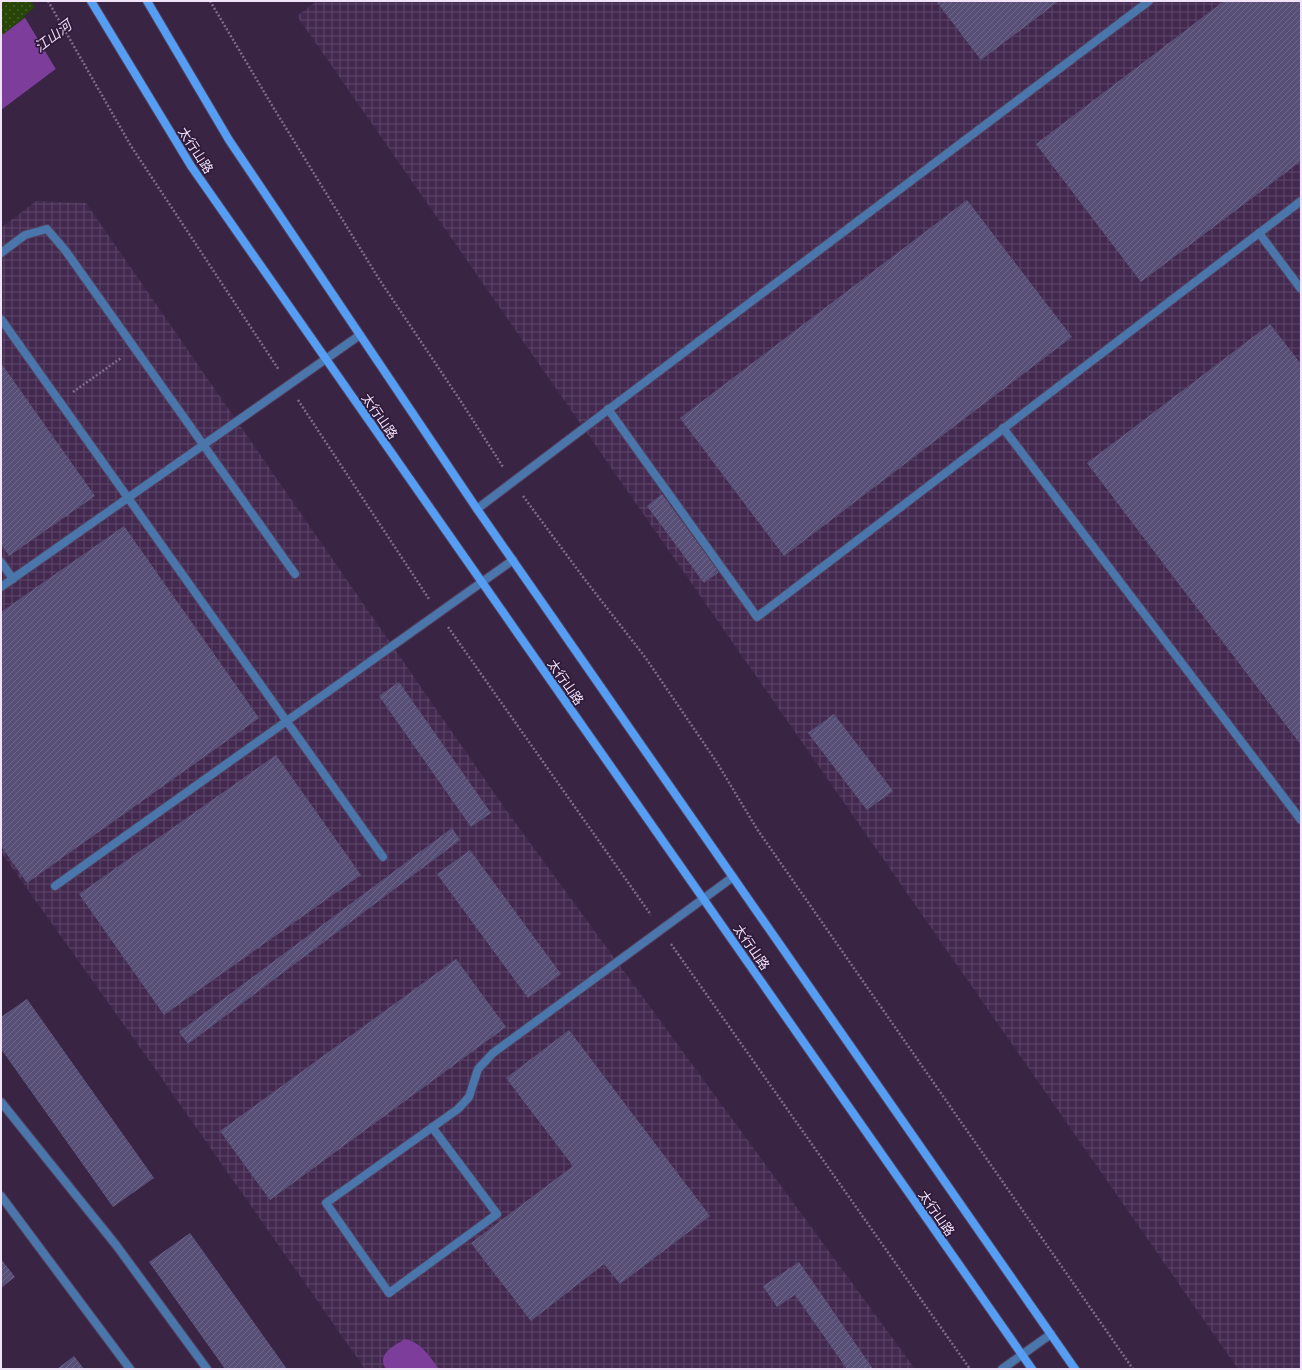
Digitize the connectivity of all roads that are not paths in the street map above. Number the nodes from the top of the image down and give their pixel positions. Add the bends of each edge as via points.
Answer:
1 (91, 1) edge
2 (147, 1) edge
3 (1149, 1) edge
4 (1301, 202) edge
5 (1259, 233) junction
6 (1, 253) edge
7 (1301, 289) edge
8 (1, 320) edge
9 (360, 335) junction
10 (325, 359) junction
11 (608, 409) junction
12 (1003, 428) junction
13 (203, 444) junction
14 (127, 498) junction
15 (477, 509) junction
16 (513, 560) junction
17 (1, 562) edge
18 (295, 574) dead end
19 (13, 578) junction
20 (482, 582) junction
21 (1, 587) edge
22 (286, 722) junction
23 (1301, 820) edge
24 (383, 857) dead end
25 (733, 877) junction
26 (55, 886) dead end
27 (703, 899) junction
28 (1, 1102) edge
29 (432, 1128) junction
30 (1, 1196) edge
31 (1051, 1334) junction
32 (1022, 1355) junction
33 (130, 1369) edge
34 (207, 1369) edge
35 (1002, 1369) edge
36 (1032, 1369) edge
37 (1075, 1369) edge

1 - 10 street, 太行山路 via 191,166
2 - 9 street, 太行山路 via 229,140
3 - 11 lane
4 - 5 lane
5 - 7 lane
5 - 12 lane
6 - 13 lane via 25,235 47,229 65,250
8 - 14 lane
9 - 10 lane
9 - 15 street, 太行山路
10 - 13 lane
10 - 20 street, 太行山路
11 - 12 lane via 757,617
11 - 15 lane
12 - 23 lane
13 - 14 lane
13 - 18 lane
14 - 19 lane
14 - 22 lane
15 - 16 street, 太行山路
16 - 20 lane
16 - 25 street, 太行山路
17 - 19 lane
19 - 21 lane
20 - 22 lane
20 - 27 street, 太行山路
22 - 24 lane
22 - 26 lane
25 - 27 lane
25 - 31 street, 太行山路
27 - 29 lane via 493,1053 478,1069 469,1097 458,1109
27 - 32 street, 太行山路
28 - 34 lane via 116,1245
29 - 29 lane via 497,1214 389,1293 326,1203
30 - 33 lane
31 - 32 lane
31 - 37 street, 太行山路
32 - 35 lane
32 - 36 street, 太行山路

